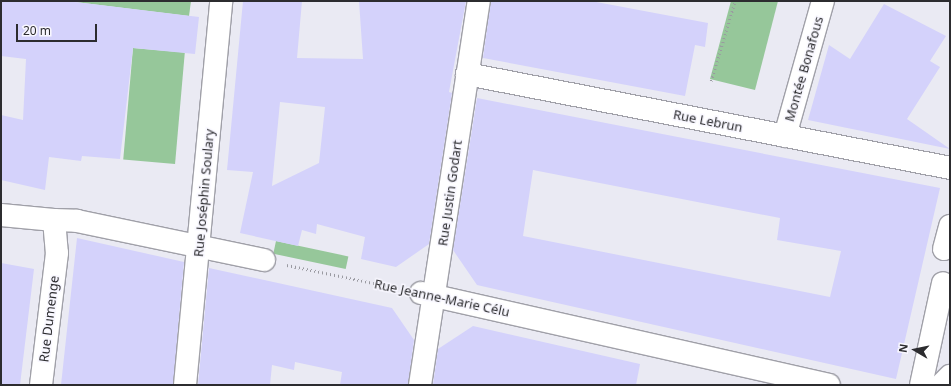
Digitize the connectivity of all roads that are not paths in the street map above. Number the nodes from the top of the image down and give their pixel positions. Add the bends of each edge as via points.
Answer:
1 (221, 1) edge
2 (479, 1) edge
3 (822, 1) edge
4 (467, 74) junction
5 (785, 136) junction
6 (950, 168) edge
7 (1, 214) edge
8 (54, 220) junction
9 (950, 226) edge
10 (199, 246) junction
11 (944, 249) dead end
12 (264, 260) road end
13 (943, 283) dead end
14 (428, 294) junction
15 (950, 376) edge
16 (41, 385) edge
17 (185, 385) edge
18 (420, 385) edge
19 (829, 385) edge
20 (921, 385) edge
21 (941, 385) edge

1 - 10 street, Rue Joséphin Soulary
2 - 4 street, Rue Justin Godart
3 - 5 street, Montée Bonafous
4 - 5 street, Rue Lebrun
4 - 14 street, Rue Justin Godart
5 - 6 street, Rue Lebrun
7 - 8 street
8 - 10 street via 76,221
8 - 16 street, Rue Dumenge via 57,253
9 - 11 street
10 - 12 street
10 - 17 street, Rue Joséphin Soulary
13 - 20 street
14 - 18 street, Rue Justin Godart
14 - 19 street, Rue Jeanne-Marie Célu
15 - 21 street

